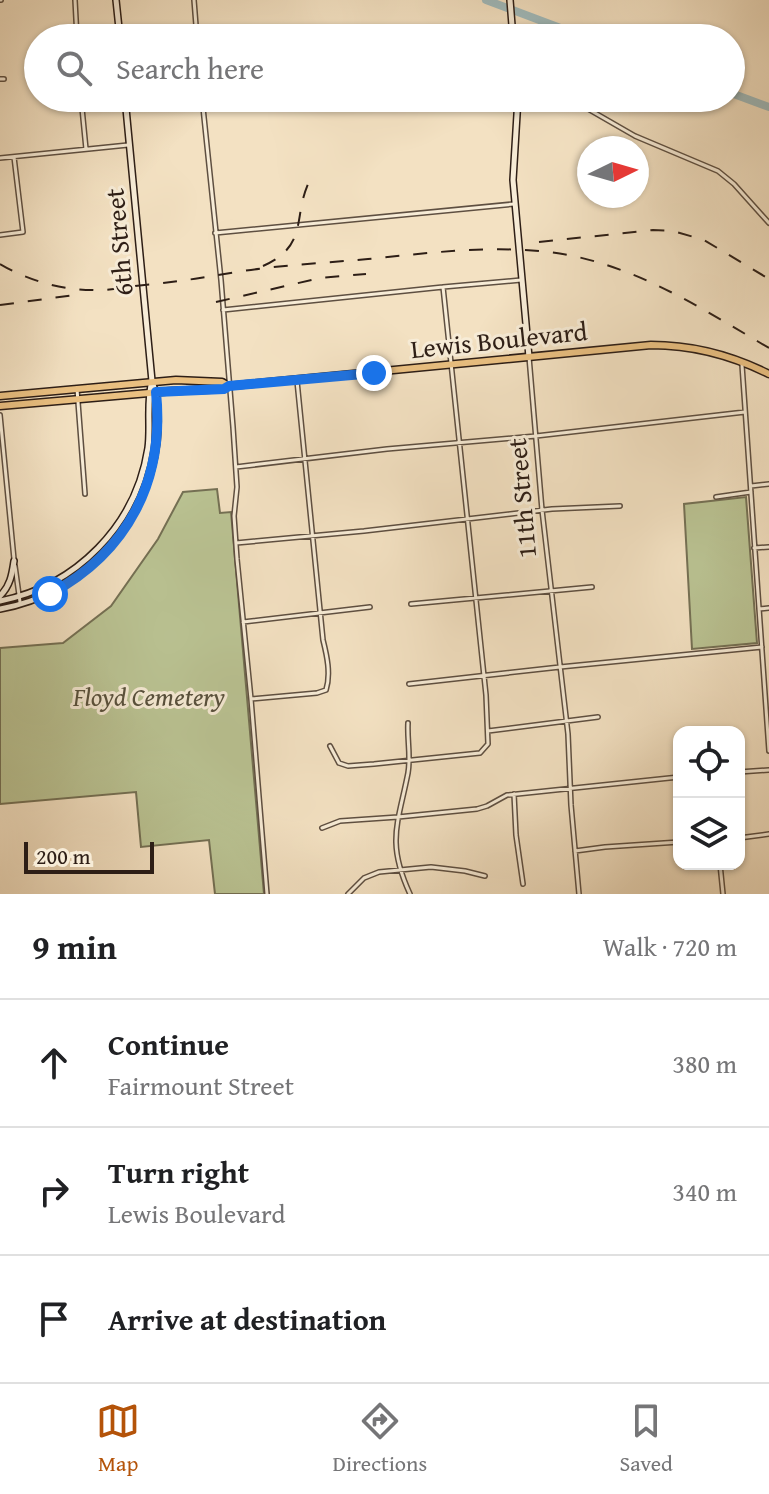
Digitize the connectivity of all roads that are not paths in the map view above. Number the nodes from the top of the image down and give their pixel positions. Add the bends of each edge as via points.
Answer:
1 (75, 0) edge
2 (116, 0) edge
3 (194, 0) edge
4 (510, 0) edge
5 (76, 24) edge
6 (119, 24) edge
7 (196, 24) edge
8 (512, 24) edge
9 (82, 112) edge
10 (126, 112) edge
11 (203, 112) edge
12 (517, 112) edge
13 (593, 112) edge
14 (130, 145) junction
15 (86, 149) junction
16 (14, 157) junction
17 (0, 158) edge
18 (514, 203) junction
19 (769, 223) edge
20 (215, 233) junction
21 (0, 235) edge
22 (522, 280) junction
23 (443, 287) junction
24 (223, 310) junction
25 (529, 357) junction
26 (742, 361) junction
27 (451, 364) junction
28 (769, 374) edge
29 (152, 381) junction
30 (297, 381) junction
31 (229, 386) junction
32 (77, 389) junction
33 (153, 392) junction
34 (0, 396) edge
35 (78, 399) junction
36 (0, 406) edge
37 (745, 412) junction
38 (0, 415) edge
39 (536, 436) junction
40 (459, 444) junction
41 (303, 459) junction
42 (236, 467) junction
43 (769, 484) edge
44 (751, 486) junction
45 (751, 492) junction
46 (85, 494) dead end
47 (716, 497) dead end
48 (620, 506) dead end
49 (542, 510) junction
50 (467, 518) junction
51 (312, 536) junction
52 (236, 543) junction
53 (769, 547) edge
54 (754, 548) junction
55 (14, 561) junction
56 (592, 587) dead end
57 (551, 591) junction
58 (19, 597) junction
59 (476, 598) junction
60 (0, 599) edge
61 (411, 604) dead end
62 (21, 605) junction
63 (370, 607) dead end
64 (769, 608) edge
65 (0, 609) edge
66 (759, 609) junction
67 (320, 614) junction
68 (243, 622) junction
69 (762, 647) junction
70 (560, 667) junction
71 (766, 669) edge
72 (484, 676) junction
73 (409, 684) dead end
74 (251, 699) junction
75 (598, 717) dead end
76 (566, 722) junction
77 (408, 723) dead end
78 (488, 731) junction
79 (330, 746) dead end
80 (769, 751) edge
81 (409, 761) junction
82 (769, 770) edge
83 (745, 772) edge
84 (673, 778) edge
85 (571, 787) junction
86 (514, 794) junction
87 (398, 817) junction
88 (322, 828) dead end
89 (769, 834) edge
90 (745, 837) edge
91 (673, 842) edge
92 (575, 851) junction
93 (399, 870) junction
94 (721, 870) edge
95 (485, 876) dead end
96 (523, 884) dead end
97 (267, 894) edge
98 (348, 894) edge
99 (410, 894) edge
100 (579, 894) edge
101 (723, 894) edge

1 - 5 street
2 - 6 main road
3 - 7 street
4 - 8 main road
9 - 15 street
10 - 14 main road, 6th Street
11 - 20 street
12 - 18 main road, 11th Street
13 - 19 street via 720,173
14 - 15 street
14 - 29 main road, 6th Street
15 - 16 street
16 - 17 street
16 - 21 street via 23,232
18 - 20 street
18 - 22 main road, 11th Street
20 - 24 street
22 - 23 street
22 - 25 main road, 11th Street
23 - 24 street
23 - 27 street
24 - 31 street
25 - 26 main road, Lewis Boulevard via 669,345
25 - 27 main road, Lewis Boulevard
25 - 39 street, 11th Street
26 - 28 main road, Lewis Boulevard
26 - 37 street
27 - 30 main road, Lewis Boulevard
27 - 40 street
29 - 31 main road, Lewis Boulevard
29 - 32 main road, Lewis Boulevard
29 - 33 main road, 6th Street
30 - 31 main road, Lewis Boulevard
30 - 41 street
31 - 33 main road, Lewis Boulevard
31 - 42 street
32 - 34 main road, Lewis Boulevard
32 - 35 street
33 - 35 main road, Lewis Boulevard
33 - 58 main road via 148,452 123,517 82,564
33 - 62 main road via 156,451 128,525 78,577
35 - 36 main road, Lewis Boulevard
35 - 46 street
37 - 39 street
37 - 44 street
38 - 55 street
39 - 40 street
39 - 49 street, 11th Street
40 - 41 street
40 - 50 street
41 - 42 street
41 - 51 street
42 - 52 street
43 - 44 street
44 - 45 street
45 - 47 street
45 - 54 street
48 - 49 street
49 - 50 street
49 - 57 street, 11th Street
50 - 51 street
50 - 59 street
51 - 52 street
51 - 67 street
52 - 68 street
53 - 54 street
54 - 66 street
55 - 58 street
55 - 60 main road
56 - 57 street
57 - 59 street
57 - 70 street, 11th Street
58 - 60 main road
58 - 62 street
59 - 61 street
59 - 72 street
62 - 65 main road
63 - 67 street
64 - 66 street
66 - 69 street
67 - 68 street
67 - 74 street via 326,690
68 - 74 street
69 - 70 street
69 - 71 street
70 - 72 street
70 - 76 street, 11th Street
71 - 80 street
72 - 73 street
72 - 78 street
74 - 97 street
75 - 76 street
76 - 78 street
76 - 85 street, 11th Street
77 - 81 street
78 - 81 street via 488,744 478,753
79 - 81 street via 344,765
81 - 87 street
82 - 83 street
84 - 85 street
85 - 86 street
85 - 92 street, 11th Street
86 - 87 street via 477,809
86 - 96 street
87 - 88 street via 340,821
87 - 93 street
89 - 90 street
91 - 92 street
92 - 100 street, 11th Street
93 - 95 street via 439,867
93 - 98 street via 370,874
93 - 99 street
94 - 101 street

